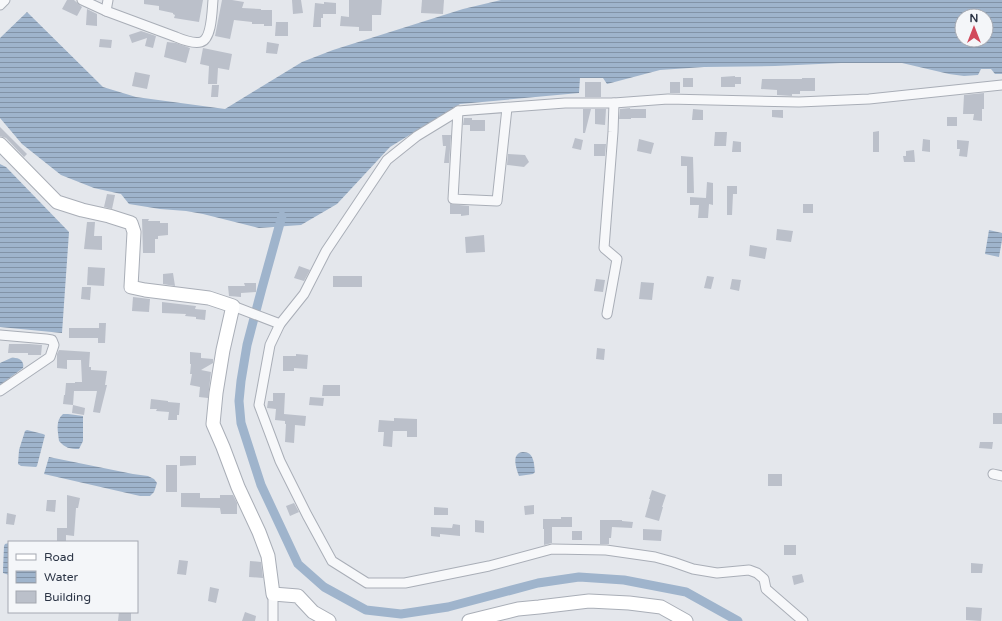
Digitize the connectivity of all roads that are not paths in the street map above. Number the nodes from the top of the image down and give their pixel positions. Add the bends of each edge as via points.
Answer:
1 (4, 0) edge
2 (82, 0) edge
3 (108, 0) edge
4 (213, 0) edge
5 (0, 5) edge
6 (106, 11) junction
7 (1002, 85) edge
8 (614, 102) junction
9 (507, 108) junction
10 (458, 111) junction
11 (0, 144) edge
12 (233, 306) junction
13 (607, 314) dead end
14 (280, 324) junction
15 (0, 335) edge
16 (0, 391) edge
17 (992, 474) dead end
18 (1002, 476) edge
19 (273, 594) junction
20 (273, 621) edge
21 (329, 621) edge
22 (470, 621) edge
23 (686, 621) edge
24 (803, 621) edge

1 - 5 street
2 - 6 street
3 - 6 street
4 - 6 street via 209,30 204,41 199,43 187,41
7 - 8 street via 869,99 799,102 668,99
8 - 9 street
8 - 13 street via 604,248 617,258
9 - 10 street
9 - 10 street via 497,201 453,199
10 - 14 street via 417,136 387,160 326,251 304,294
11 - 12 street via 57,202 131,223 134,232 131,287 209,298
12 - 14 street
12 - 19 street via 223,350 213,424 268,556
14 - 24 street via 270,345 259,405 280,461 332,562 367,583 405,583 489,566 552,549 606,550 655,557 717,574 749,570 764,579 766,589
15 - 16 street via 52,340 54,345 50,357
17 - 18 street
19 - 20 street
19 - 21 street via 298,596 313,612
22 - 23 street via 518,609 589,601 661,607

